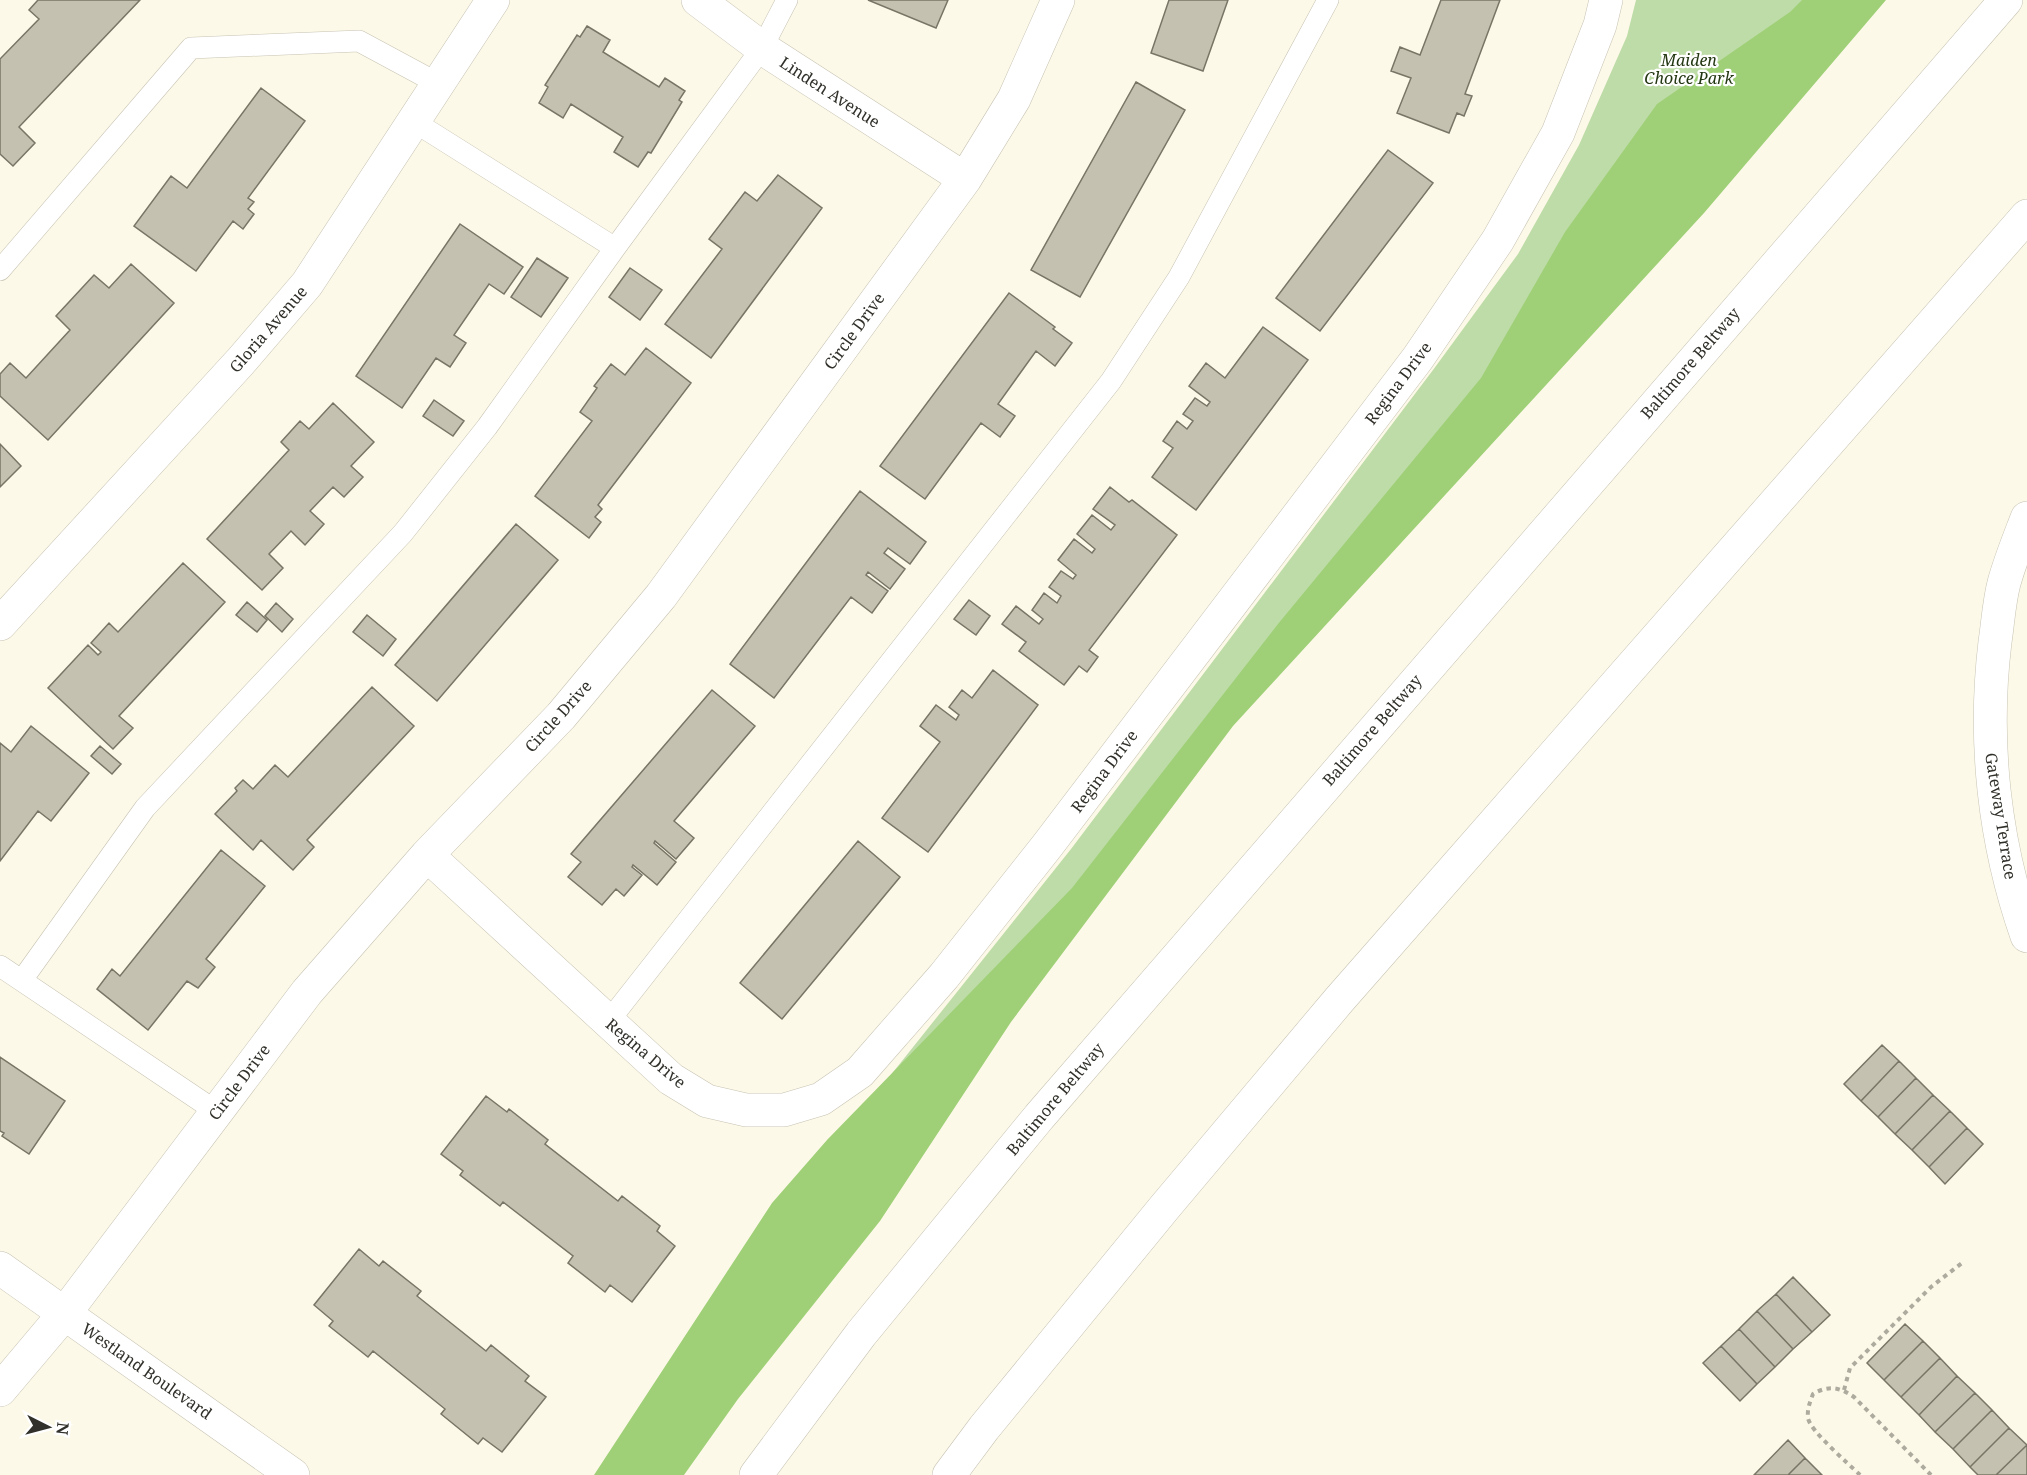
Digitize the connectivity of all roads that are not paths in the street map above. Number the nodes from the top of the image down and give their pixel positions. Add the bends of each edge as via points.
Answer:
1 (494, 0) edge
2 (698, 0) edge
3 (787, 0) edge
4 (1058, 0) edge
5 (1328, 0) edge
6 (1606, 0) edge
7 (1994, 0) edge
8 (2006, 0) edge
9 (762, 48) junction
10 (437, 83) junction
11 (1913, 106) junction
12 (413, 121) junction
13 (965, 179) junction
14 (2027, 216) edge
15 (615, 248) junction
16 (0, 270) edge
17 (2027, 518) edge
18 (0, 624) edge
19 (427, 855) junction
20 (2027, 936) edge
21 (0, 966) edge
22 (22, 981) junction
23 (608, 1022) junction
24 (217, 1112) junction
25 (0, 1268) edge
26 (65, 1313) junction
27 (0, 1390) edge
28 (292, 1475) edge
29 (756, 1475) edge
30 (949, 1475) edge

1 - 10 main road, Gloria Avenue
2 - 9 main road, Linden Avenue
3 - 9 lane
4 - 13 main road, Circle Drive via 1014,99
5 - 23 lane via 1179,277 1111,381
6 - 23 main road, Regina Drive via 1558,133 1498,240 1418,358 1047,846 944,976 860,1072 821,1099 784,1110 746,1110 707,1101 671,1078
7 - 11 main road
8 - 11 main road, Baltimore Beltway
9 - 13 main road, Linden Avenue
9 - 15 lane
10 - 12 main road, Gloria Avenue
10 - 16 lane via 359,41 191,48
11 - 29 main road, Baltimore Beltway via 1039,1117 861,1334
12 - 15 lane
12 - 18 main road, Gloria Avenue via 307,284
13 - 19 main road, Circle Drive via 661,596 561,716
14 - 30 main road via 1339,1000 1164,1208
15 - 22 lane via 487,427 403,533 145,808
17 - 20 main road, Gateway Terrace via 2004,584 1993,663 1990,744 2004,847
19 - 23 main road, Regina Drive
19 - 24 main road, Circle Drive via 307,992
21 - 22 lane
22 - 24 lane
24 - 26 main road, Circle Drive
25 - 26 main road, Westland Boulevard
26 - 27 main road, Circle Drive
26 - 28 main road, Westland Boulevard

